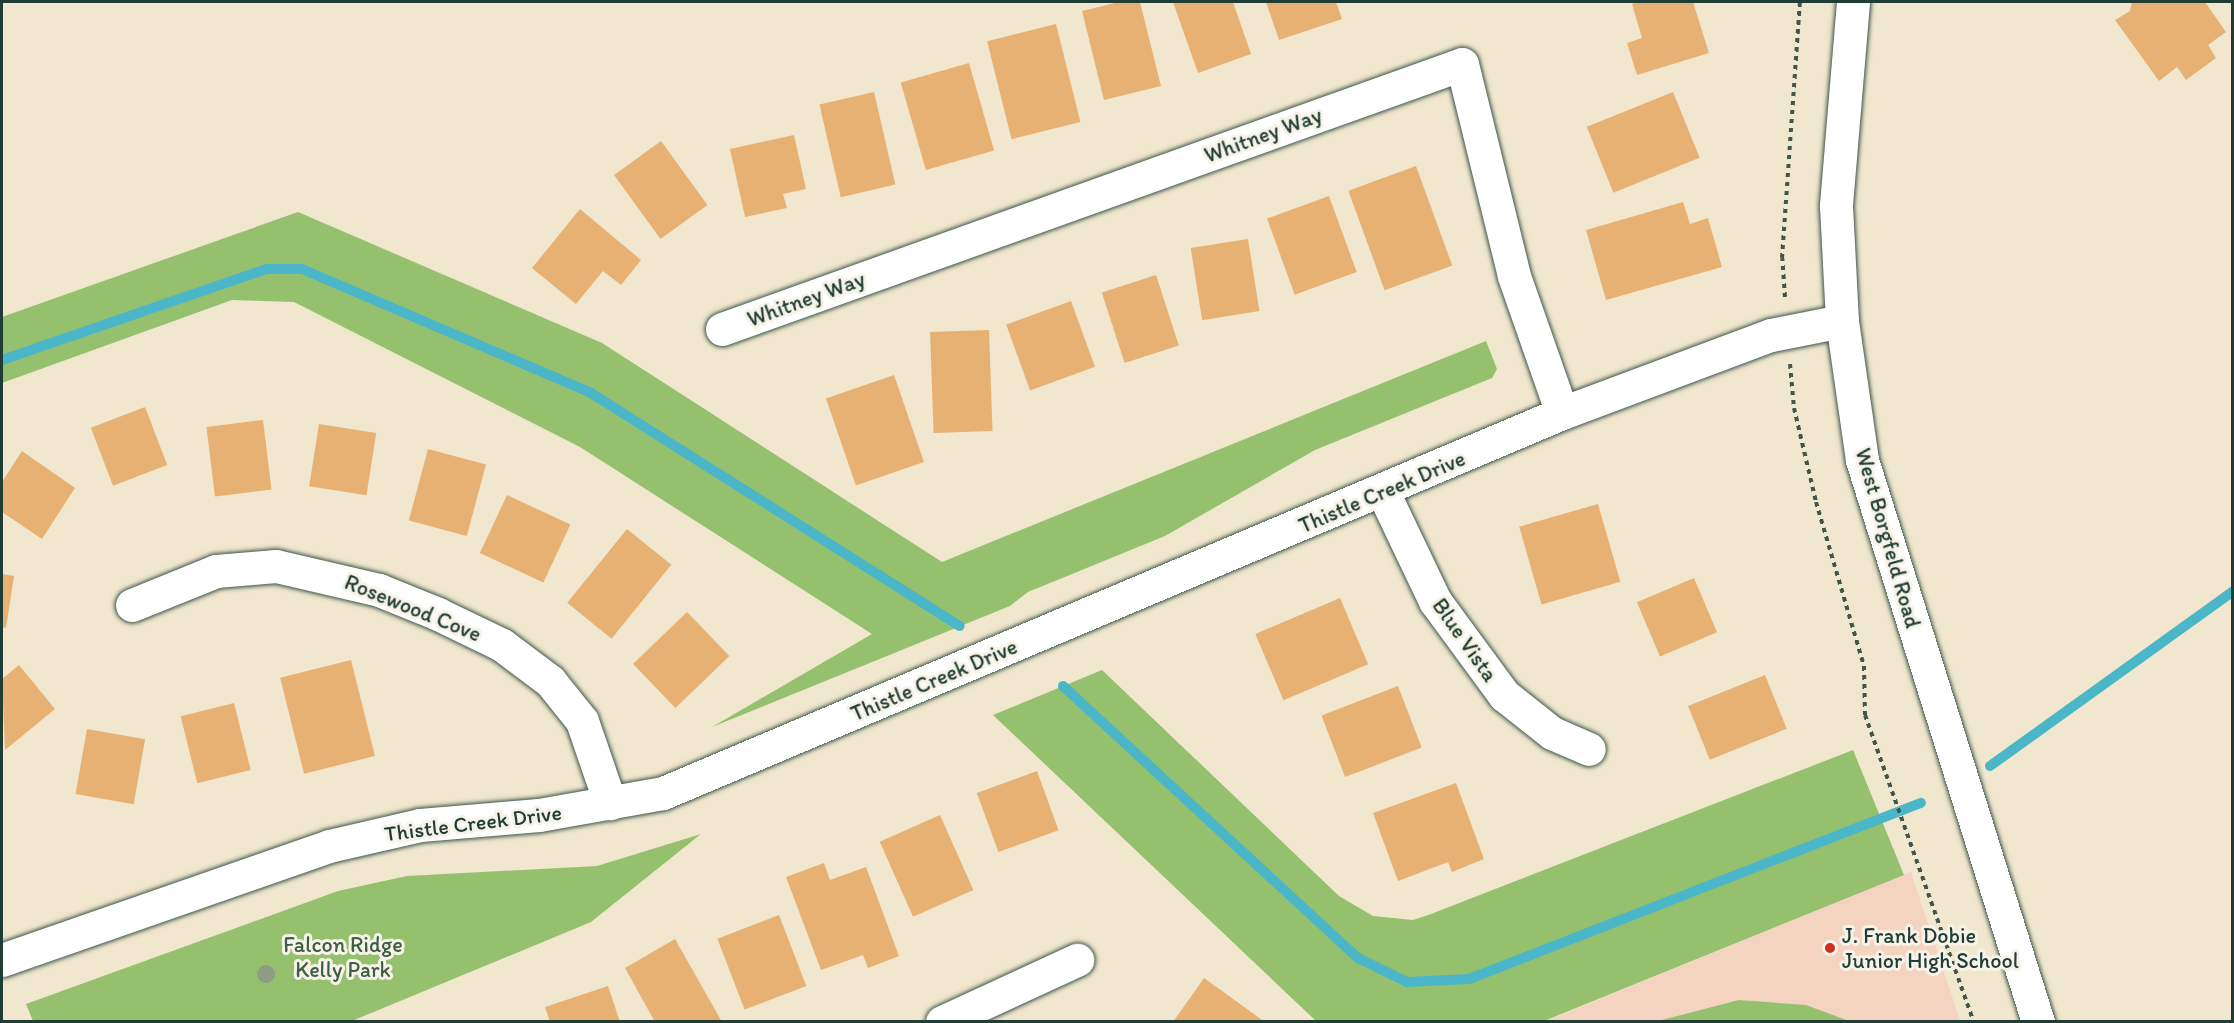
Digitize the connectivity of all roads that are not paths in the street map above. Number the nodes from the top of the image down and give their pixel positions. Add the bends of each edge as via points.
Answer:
1 (1853, 2) edge
2 (1842, 321) junction
3 (722, 329) dead end
4 (1562, 413) junction
5 (1383, 492) junction
6 (132, 605) dead end
7 (1589, 749) dead end
8 (610, 803) junction
9 (2, 960) edge
10 (1077, 960) dead end
11 (942, 1022) edge
12 (2038, 1022) edge

1 - 2 street, West Borgfeld Road via 1836,206
2 - 4 street, Thistle Creek Drive via 1788,329
2 - 12 street, West Borgfeld Road via 1862,460
3 - 4 street, Whitney Way via 1462,64 1514,276
4 - 5 street, Thistle Creek Drive
5 - 7 street, Blue Vista via 1435,601 1504,695 1552,733
5 - 8 street, Thistle Creek Drive via 663,793
6 - 8 street, Rosewood Cove via 216,571 276,566 346,580 428,610 502,645 550,681 582,721
8 - 9 street, Thistle Creek Drive via 420,825 329,846
10 - 11 street

